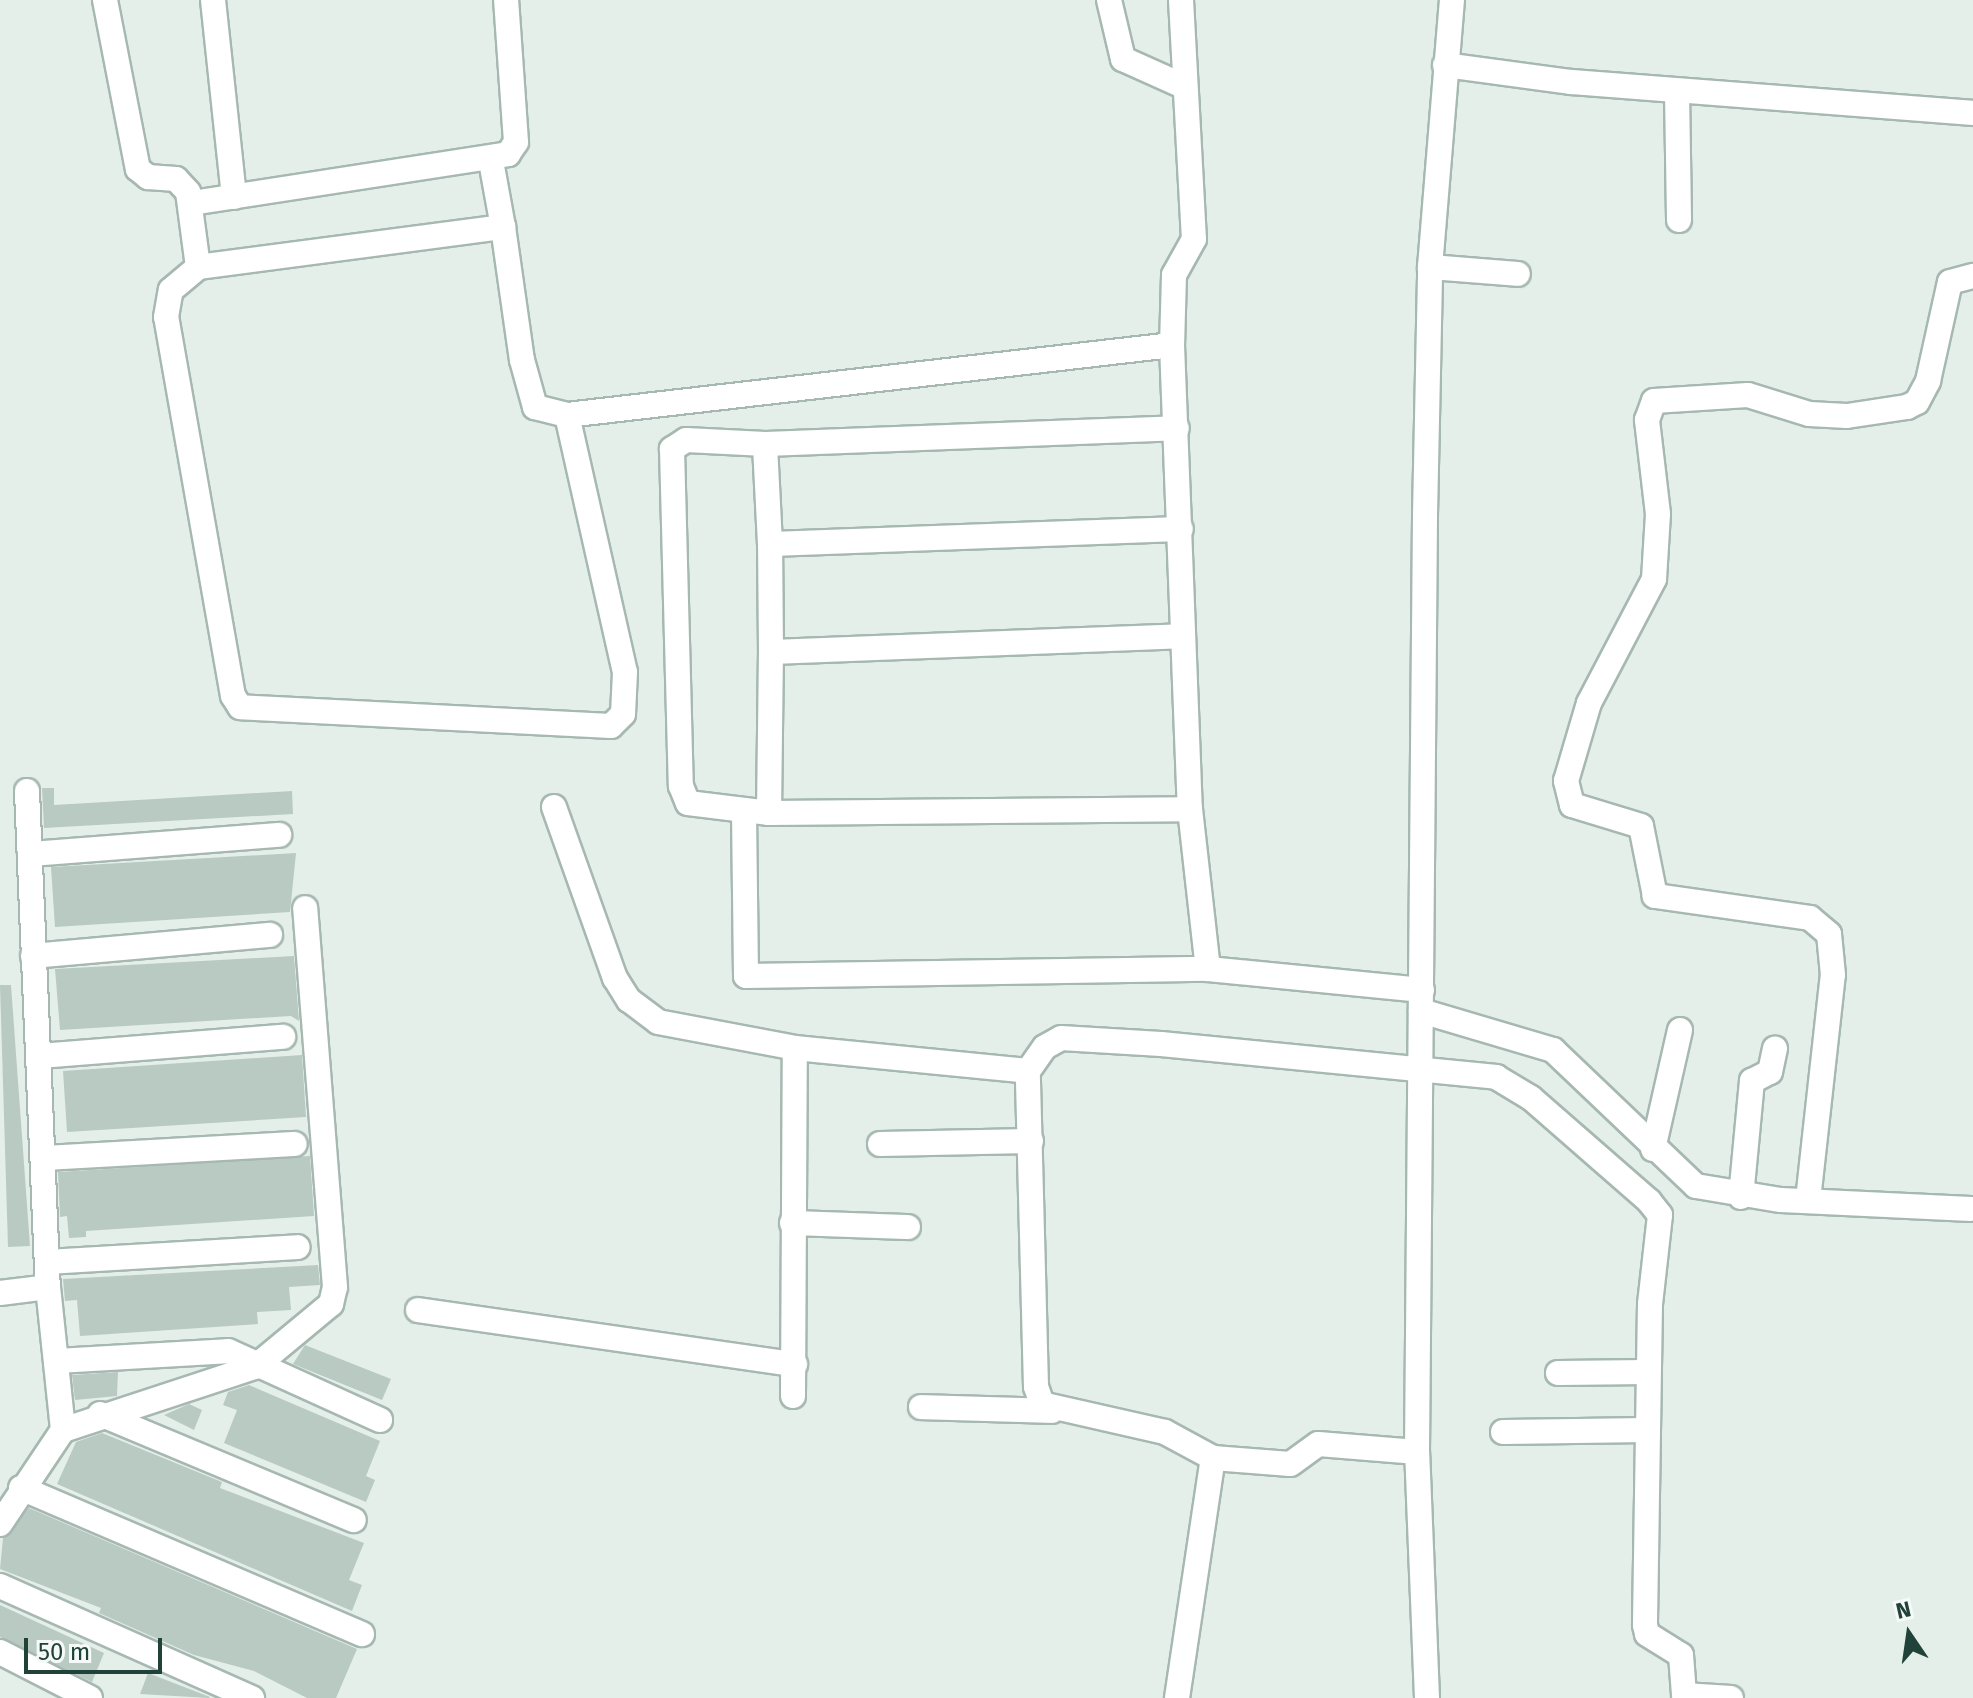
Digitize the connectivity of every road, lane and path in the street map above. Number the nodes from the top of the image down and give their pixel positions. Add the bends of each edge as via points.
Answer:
1 (105, 0) edge
2 (213, 0) edge
3 (506, 0) edge
4 (1109, 0) edge
5 (1181, 0) edge
6 (1452, 0) edge
7 (1445, 65) junction
8 (1183, 86) junction
9 (1677, 91) junction
10 (1973, 113) edge
11 (491, 161) junction
12 (234, 197) junction
13 (192, 203) junction
14 (1679, 220) dead end
15 (503, 227) junction
16 (198, 267) junction
17 (1430, 267) junction
18 (1518, 274) dead end
19 (1973, 276) edge
20 (1172, 345) junction
21 (567, 415) junction
22 (1177, 428) junction
23 (765, 444) junction
24 (1181, 529) junction
25 (770, 544) junction
26 (1182, 636) junction
27 (771, 652) junction
28 (27, 791) dead end
29 (554, 807) dead end
30 (1190, 809) junction
31 (744, 812) junction
32 (769, 813) junction
33 (279, 835) dead end
34 (30, 854) junction
35 (305, 908) dead end
36 (270, 935) dead end
37 (33, 956) junction
38 (1208, 969) junction
39 (1421, 1009) junction
40 (1680, 1030) dead end
41 (283, 1037) dead end
42 (795, 1048) junction
43 (1775, 1049) dead end
44 (39, 1056) junction
45 (1418, 1062) junction
46 (1028, 1071) junction
47 (1031, 1141) junction
48 (295, 1144) dead end
49 (880, 1144) dead end
50 (1653, 1149) junction
51 (44, 1158) junction
52 (1741, 1197) junction
53 (1808, 1200) junction
54 (1971, 1209) edge
55 (792, 1223) junction
56 (908, 1227) dead end
57 (298, 1247) dead end
58 (47, 1262) junction
59 (48, 1287) junction
60 (0, 1293) edge
61 (418, 1310) dead end
62 (56, 1361) junction
63 (795, 1364) junction
64 (255, 1367) junction
65 (1648, 1372) junction
66 (1558, 1373) dead end
67 (793, 1396) dead end
68 (921, 1407) dead end
69 (1052, 1411) junction
70 (100, 1414) junction
71 (380, 1420) dead end
72 (63, 1430) junction
73 (1648, 1430) junction
74 (1503, 1432) dead end
75 (1417, 1452) junction
76 (1213, 1458) junction
77 (21, 1488) junction
78 (354, 1520) dead end
79 (0, 1524) edge
80 (0, 1586) edge
81 (362, 1634) dead end
82 (0, 1652) edge
83 (90, 1698) edge
84 (252, 1698) edge
85 (1177, 1698) edge
86 (1427, 1698) edge
87 (1731, 1698) edge

1 - 13 street via 138,169 148,177 176,179
2 - 12 street
3 - 11 street via 516,142 508,154
4 - 8 street via 1123,59
5 - 8 street
6 - 7 street
7 - 9 street
7 - 17 street
8 - 20 street via 1194,239 1174,275
9 - 10 street
9 - 14 street
11 - 12 street
11 - 15 street
12 - 13 street
13 - 16 street
15 - 16 street
15 - 21 street via 532,401 541,413
16 - 21 street via 171,290 166,317 233,696 245,710 611,726 618,720 626,707 625,672
17 - 18 street
17 - 39 street
19 - 53 street via 1950,282 1928,381 1917,402 1907,407 1847,416 1809,414 1748,395 1654,401 1647,420 1658,514 1650,594 1589,703 1566,781 1572,805 1641,826 1655,896 1810,918 1829,934 1833,975
20 - 21 street
20 - 22 street
22 - 23 street
22 - 24 street
23 - 25 street
23 - 31 street via 686,440 672,449 683,794 698,809
24 - 25 street
24 - 26 street
25 - 27 street
26 - 27 street
26 - 30 street
27 - 32 street
28 - 34 street
29 - 42 street via 629,1000 658,1022
30 - 32 street
30 - 38 street
31 - 32 street
31 - 38 street via 746,976
33 - 34 street
34 - 37 street
35 - 64 street via 334,1295
36 - 37 street
37 - 44 street
38 - 39 street
39 - 45 street
39 - 50 street via 1553,1050
40 - 50 street
41 - 44 street
42 - 46 street
42 - 55 street
43 - 52 street via 1770,1072 1752,1081
44 - 51 street
45 - 46 street via 1276,1057 1061,1038 1045,1047
45 - 65 street via 1510,1083 1656,1208
45 - 75 street
46 - 47 street
47 - 49 street
47 - 69 street via 1036,1387
48 - 51 street
50 - 52 street via 1696,1186
51 - 58 street
52 - 53 street
53 - 54 street
55 - 56 street
55 - 63 street
57 - 58 street
58 - 59 street
59 - 60 street
59 - 62 street
61 - 63 street
62 - 64 street via 212,1349 238,1354
62 - 72 street
63 - 67 street
64 - 70 street
64 - 71 street
65 - 66 street
65 - 73 street
68 - 69 street
69 - 76 street via 1165,1432
70 - 72 street
70 - 78 street
72 - 77 street
73 - 74 street
73 - 87 street via 1647,1634 1681,1655 1687,1697
75 - 76 street via 1318,1444 1293,1464
75 - 86 street
76 - 85 street
77 - 79 street
77 - 81 street
80 - 84 street
82 - 83 street

